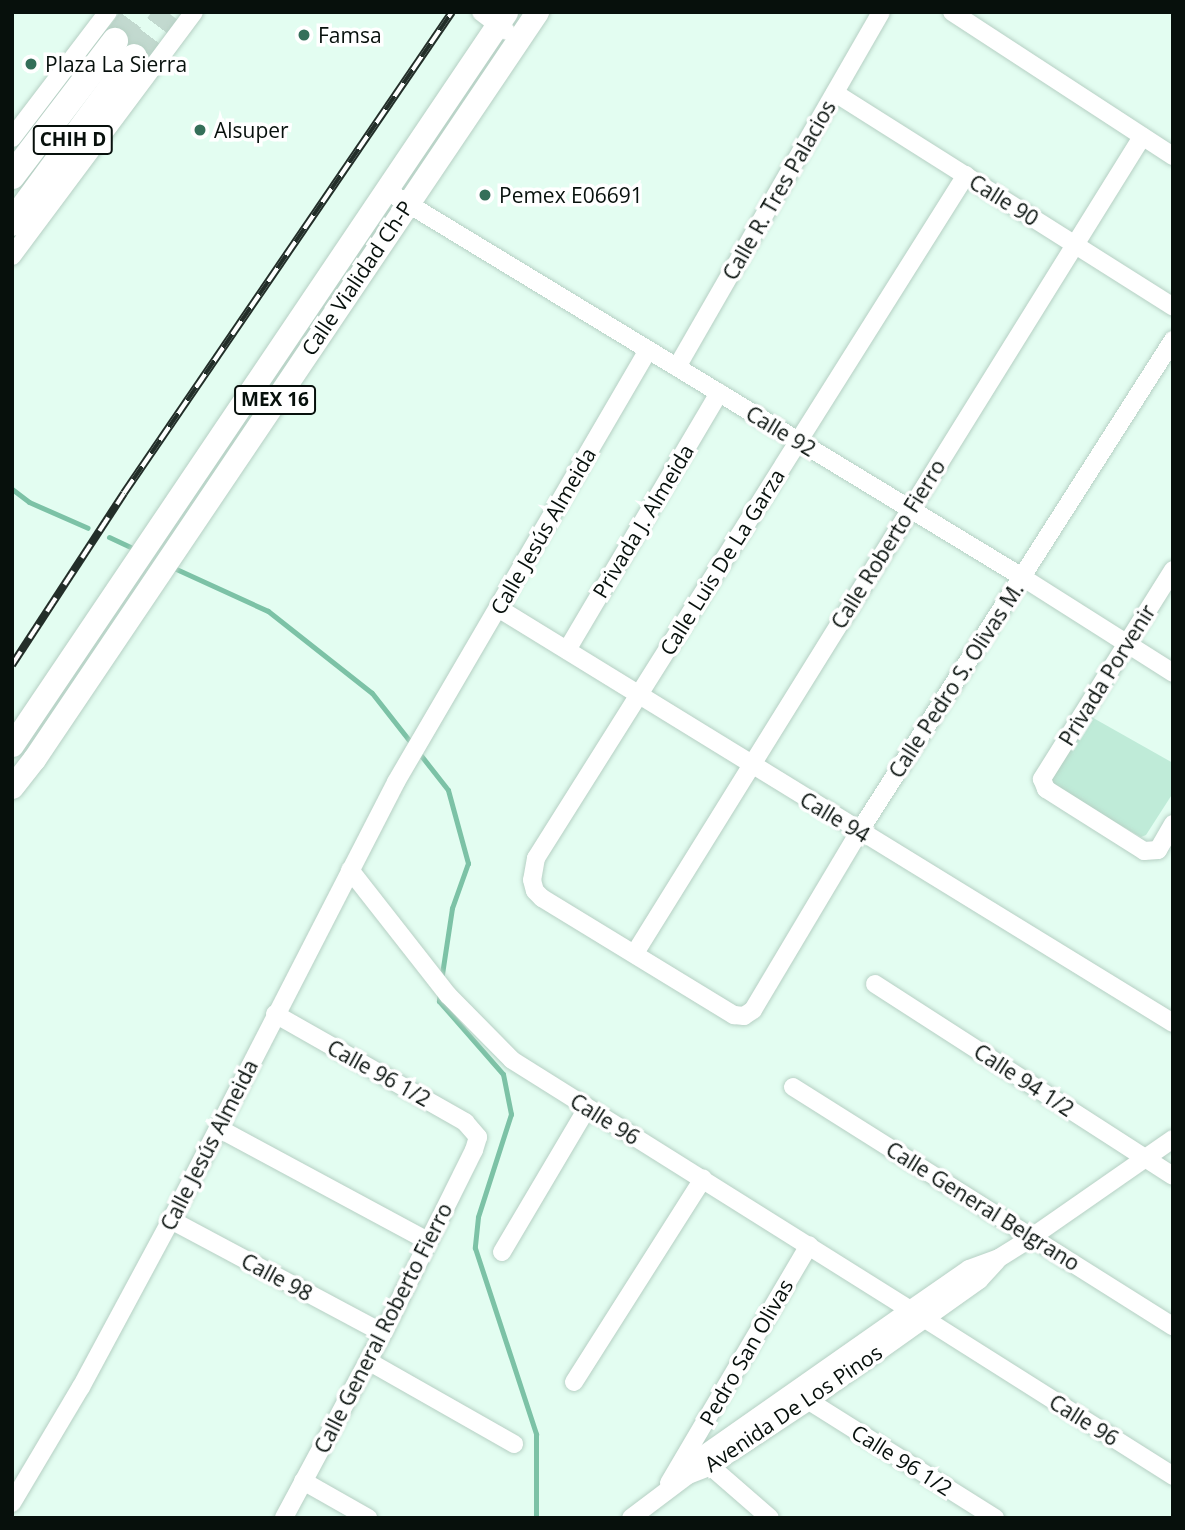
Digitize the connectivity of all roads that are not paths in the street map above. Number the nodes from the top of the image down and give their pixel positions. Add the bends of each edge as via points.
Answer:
1 (108, 12) edge
2 (194, 12) edge
3 (537, 12) edge
4 (881, 12) edge
5 (952, 12) edge
6 (495, 17) edge
7 (518, 39) junction
8 (835, 93) junction
9 (1142, 137) junction
10 (12, 138) edge
11 (1173, 156) edge
12 (965, 175) junction
13 (12, 176) edge
14 (397, 197) junction
15 (12, 223) edge
16 (1075, 244) junction
17 (12, 256) edge
18 (1173, 307) edge
19 (1173, 340) edge
20 (648, 350) junction
21 (677, 367) junction
22 (719, 393) junction
23 (797, 440) junction
24 (910, 509) junction
25 (1173, 570) edge
26 (1022, 577) junction
27 (498, 608) junction
28 (1125, 643) junction
29 (567, 650) junction
30 (1173, 673) edge
31 (639, 697) junction
32 (12, 746) edge
33 (751, 766) junction
34 (12, 787) edge
35 (1173, 824) edge
36 (859, 832) junction
37 (350, 870) junction
38 (635, 953) junction
39 (875, 984) dead end
40 (275, 1014) junction
41 (1173, 1023) edge
42 (793, 1087) dead end
43 (587, 1108) junction
44 (218, 1128) junction
45 (478, 1137) joint
46 (1173, 1139) edge
47 (1144, 1159) junction
48 (1173, 1176) edge
49 (703, 1179) junction
50 (171, 1220) junction
51 (1032, 1237) junction
52 (428, 1241) junction
53 (809, 1245) junction
54 (502, 1252) dead end
55 (917, 1314) junction
56 (1173, 1326) edge
57 (383, 1333) junction
58 (368, 1361) junction
59 (574, 1382) dead end
60 (808, 1401) junction
61 (514, 1444) dead end
62 (700, 1457) junction
63 (1173, 1476) edge
64 (303, 1481) junction
65 (661, 1495) junction
66 (12, 1503) edge
67 (284, 1518) edge
68 (368, 1518) edge
69 (631, 1518) edge
70 (647, 1518) edge
71 (770, 1518) edge
72 (995, 1518) edge

1 - 10 street, CHIH D
2 - 17 street, CHIH D
3 - 7 main road, Calle Vialidad Ch-P / MEX 16
4 - 8 street, Calle R. Tres Palacios
5 - 9 street
6 - 7 street
6 - 14 main road, Calle Vialidad Ch-P / MEX 16
7 - 14 main road, Calle Vialidad Ch-P / MEX 16
8 - 12 street, Calle 90
8 - 21 street, Calle R. Tres Palacios
9 - 11 street
9 - 16 street, Calle Roberto Fierro
12 - 16 street, Calle 90
12 - 23 street, Calle Luis De La Garza
13 - 15 highway, CHIH D via 124,49
14 - 20 street, Calle 92
14 - 32 main road, Calle Vialidad Ch-P / MEX 16
14 - 34 main road, Calle Vialidad Ch-P / MEX 16
16 - 18 street, Calle 90
16 - 24 street, Calle Roberto Fierro
19 - 26 street, Calle Pedro S. Olivas M.
20 - 21 street, Calle 92
20 - 27 street, Calle Jesús Almeida
21 - 22 street, Calle 92
22 - 23 street, Calle 92
22 - 29 street, Privada J. Almeida
23 - 24 street, Calle 92
23 - 31 street, Calle Luis De La Garza
24 - 26 street, Calle 92
24 - 33 street, Calle Roberto Fierro
25 - 28 street, Privada Porvenir
26 - 28 street, Calle 92
26 - 36 street, Calle Pedro S. Olivas M.
27 - 29 street, Calle 94
27 - 37 street, Calle Jesús Almeida
28 - 30 street, Calle 92
28 - 35 street, Privada Porvenir via 1042,779 1046,789 1144,851 1158,850
29 - 31 street, Calle 94
31 - 33 street, Calle 94
31 - 38 street, Calle Luis De La Garza via 537,858 532,880 542,898
33 - 36 street, Calle 94
33 - 38 street, Calle Roberto Fierro
36 - 38 street, Calle Pedro S. Olivas M. via 753,1010 739,1017
36 - 41 street, Calle 94
37 - 40 street, Calle Jesús Almeida
37 - 43 street, Calle 96 via 480,1031 512,1060
39 - 47 street, Calle 94 1/2
40 - 44 street, Calle Jesús Almeida
40 - 45 street, Calle 96 1/2 via 466,1122
42 - 51 street, Calle General Belgrano
43 - 49 street, Calle 96
43 - 54 street
44 - 50 street, Calle Jesús Almeida
44 - 52 street
45 - 52 street, Calle General Roberto Fierro
46 - 47 street, Avenida De Los Pinos
47 - 48 street, Calle 94 1/2
47 - 51 street, Avenida De Los Pinos
49 - 53 street, Calle 96
49 - 59 street
50 - 57 street, Calle 98
50 - 66 street, Calle Jesús Almeida
51 - 55 street, Avenida De Los Pinos via 999,1258 979,1280
51 - 56 street, Calle General Belgrano
52 - 57 street, Calle General Roberto Fierro
53 - 55 street, Calle 96
53 - 62 street, Pedro San Olivas
55 - 60 street, Avenida De Los Pinos
55 - 62 street, Avenida De Los Pinos
55 - 63 street, Calle 96
57 - 58 street, Calle General Roberto Fierro
58 - 61 street
58 - 64 street, Calle General Roberto Fierro
60 - 62 street, Avenida De Los Pinos
60 - 72 street, Calle 96 1/2
62 - 65 street, Pedro San Olivas
62 - 65 street, Avenida De Los Pinos via 688,1475
62 - 71 street
64 - 67 street, Calle General Roberto Fierro
64 - 68 street
65 - 69 street
65 - 70 street, Pedro San Olivas

